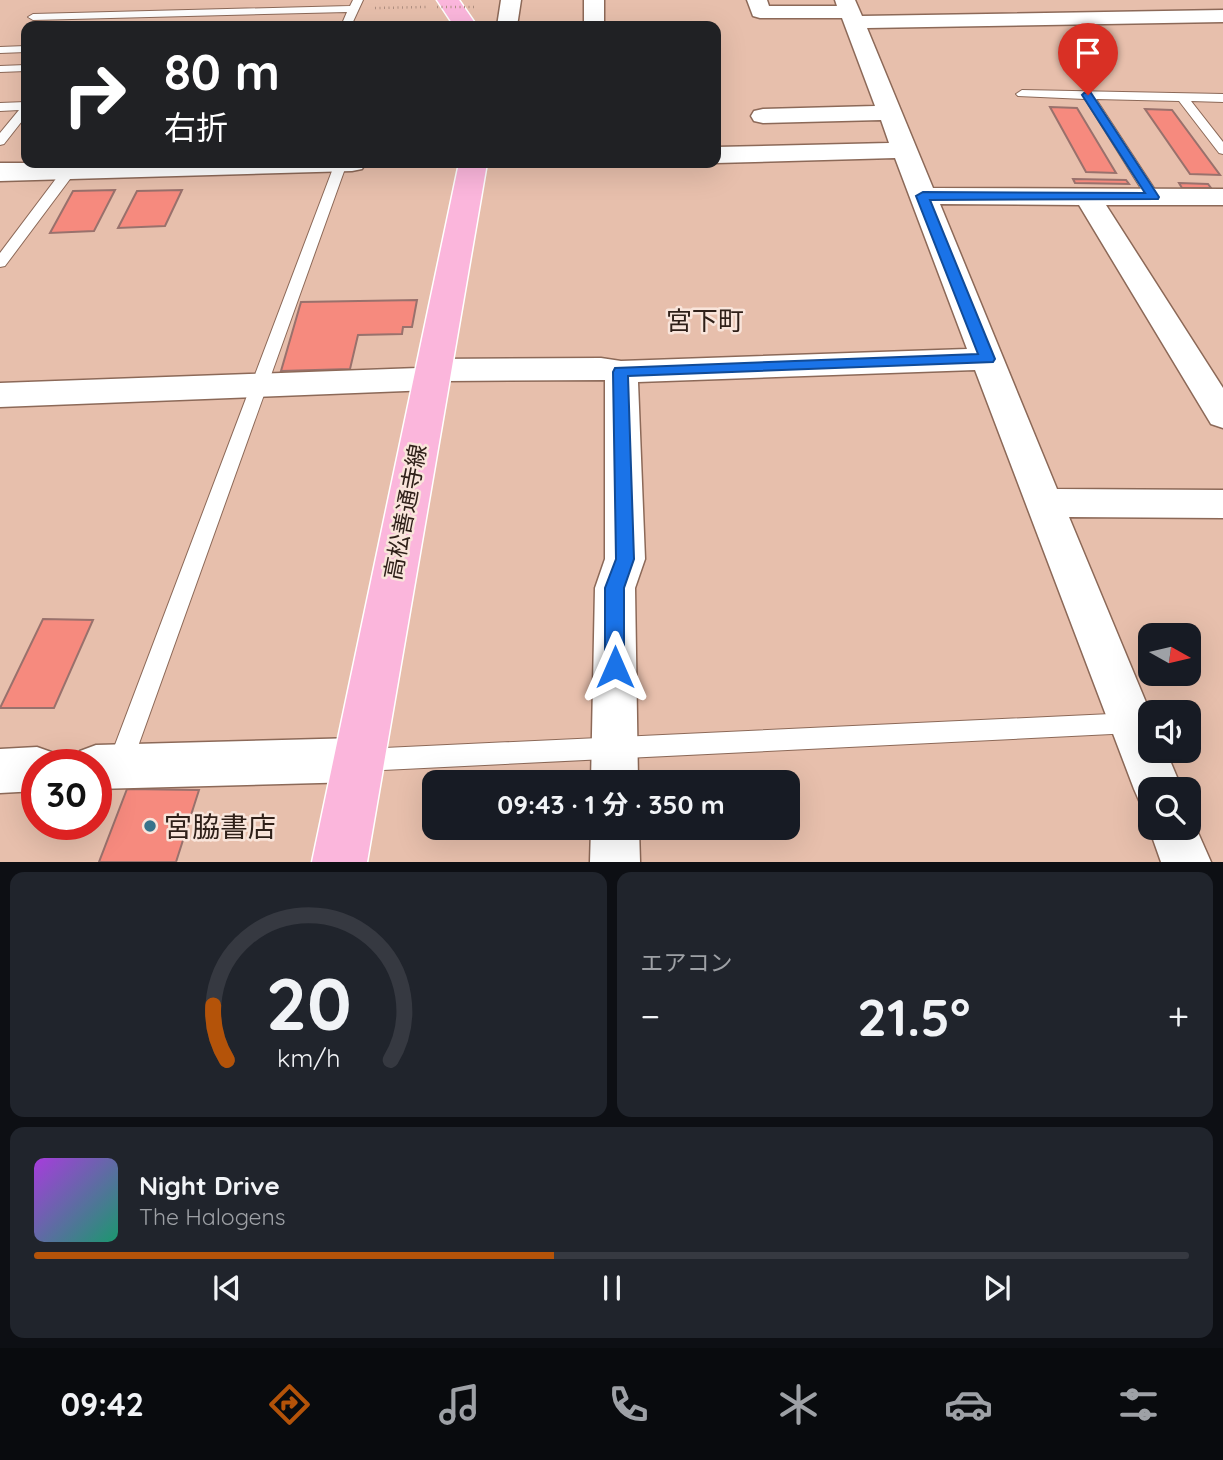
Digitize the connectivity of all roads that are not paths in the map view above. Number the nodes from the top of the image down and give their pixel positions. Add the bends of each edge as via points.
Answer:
1 (119, 0) edge
2 (510, 0) edge
3 (594, 0) edge
4 (757, 0) edge
5 (1034, 0) edge
6 (1127, 0) edge
7 (356, 4) edge
8 (442, 4) edge
9 (849, 11) edge
10 (106, 16) junction
11 (470, 16) edge
12 (1223, 16) edge
13 (33, 17) dead end
14 (1144, 17) junction
15 (1049, 18) junction
16 (102, 21) edge
17 (348, 21) edge
18 (508, 21) edge
19 (594, 21) edge
20 (21, 49) edge
21 (0, 50) edge
22 (0, 68) edge
23 (21, 68) edge
24 (1022, 94) dead end
25 (1088, 95) junction
26 (1182, 97) junction
27 (1223, 97) edge
28 (0, 107) edge
29 (21, 107) edge
30 (890, 113) junction
31 (21, 114) edge
32 (763, 116) dead end
33 (0, 141) edge
34 (904, 150) junction
35 (1223, 150) edge
36 (721, 155) edge
37 (161, 168) edge
38 (339, 168) edge
39 (472, 168) edge
40 (69, 171) junction
41 (0, 172) edge
42 (923, 196) junction
43 (1087, 196) junction
44 (1153, 197) junction
45 (1223, 197) edge
46 (0, 263) edge
47 (988, 359) junction
48 (621, 372) junction
49 (432, 374) junction
50 (260, 385) junction
51 (0, 395) edge
52 (1223, 415) edge
53 (1045, 503) junction
54 (1223, 504) edge
55 (1132, 723) junction
56 (112, 754) edge
57 (357, 760) junction
58 (615, 764) edge
59 (112, 766) edge
60 (21, 770) edge
61 (0, 771) edge
62 (1153, 777) edge
63 (615, 840) edge
64 (1178, 840) edge
65 (339, 862) edge
66 (615, 862) edge
67 (1186, 862) edge

1 - 10 lane
2 - 18 street
3 - 19 street
4 - 9 street via 760,12
5 - 15 street
6 - 14 street
7 - 10 lane
7 - 17 lane
8 - 11 main road
9 - 15 street
9 - 30 street
10 - 13 lane
10 - 16 lane
12 - 14 street
14 - 15 street
20 - 21 lane
22 - 23 lane
24 - 25 lane
25 - 26 lane
25 - 44 lane
26 - 27 lane
26 - 35 lane
28 - 29 lane
30 - 32 street
30 - 34 street
31 - 33 lane
34 - 36 street
34 - 42 street
37 - 40 street
38 - 50 lane
39 - 49 main road, 高松善通寺線
40 - 41 street
40 - 46 lane
42 - 43 street
42 - 47 street
43 - 44 street
43 - 52 street
44 - 45 street
47 - 48 street
47 - 53 street
48 - 49 street
48 - 58 street via 625,559 615,588
49 - 50 street
49 - 57 main road, 高松善通寺線
50 - 51 street
50 - 56 lane
53 - 54 street
53 - 55 street
55 - 58 lane
55 - 62 street
57 - 58 lane
57 - 59 street
57 - 65 main road, 高松善通寺線
60 - 61 street
63 - 66 street
64 - 67 street

